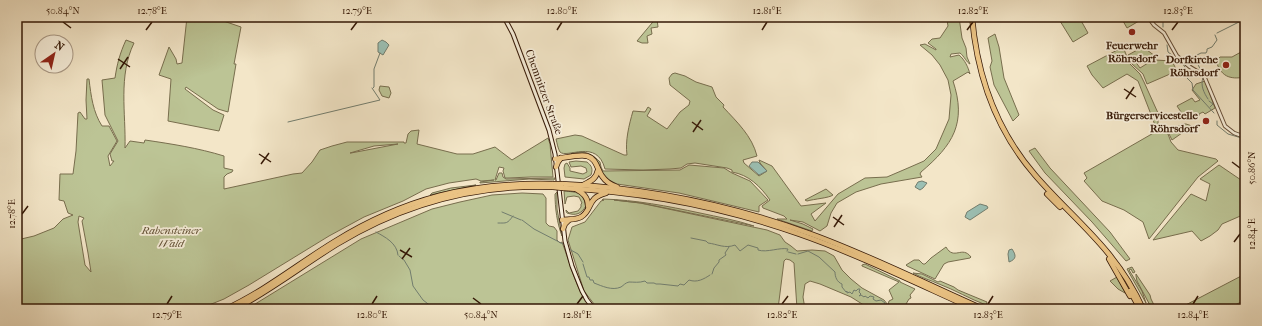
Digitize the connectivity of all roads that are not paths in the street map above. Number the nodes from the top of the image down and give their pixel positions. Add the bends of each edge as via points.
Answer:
1 (504, 17) edge
2 (969, 17) edge
3 (972, 17) edge
4 (1148, 17) edge
5 (1245, 137) edge
6 (561, 158) junction
7 (555, 159) junction
8 (556, 167) junction
9 (598, 168) junction
10 (582, 185) junction
11 (553, 186) junction
12 (562, 186) junction
13 (574, 188) junction
14 (620, 189) junction
15 (609, 192) junction
16 (588, 208) junction
17 (562, 220) junction
18 (569, 220) junction
19 (563, 228) junction
20 (1109, 259) junction
21 (226, 309) edge
22 (235, 309) edge
23 (594, 309) edge
24 (974, 309) edge
25 (983, 309) edge
26 (1136, 309) edge
27 (1140, 309) edge
28 (1144, 309) edge

1 - 7 main road, Chemnitzer Straße via 552,136
2 - 20 highway via 975,63 982,87 1008,144 1036,181
3 - 28 highway via 984,85 995,113 1011,142 1034,175 1109,254
4 - 5 street via 1164,33 1177,56 1204,76 1220,118 1227,129
6 - 7 highway
6 - 8 highway
6 - 9 highway via 587,156 594,160
7 - 8 main road, Chemnitzer Straße
8 - 17 main road, Chemnitzer Straße
9 - 10 highway via 594,178
9 - 14 highway via 606,181
10 - 12 highway
10 - 14 highway
11 - 12 highway, bridge
11 - 21 highway via 514,184 475,188 400,208 353,231
11 - 22 highway via 476,191 405,210 353,235
12 - 13 highway
13 - 15 highway
13 - 16 highway via 585,196
14 - 25 highway via 709,204 789,226 854,251
15 - 16 highway via 596,197
15 - 24 highway via 707,207 786,229 853,254
16 - 18 highway via 581,217
17 - 18 highway
17 - 19 main road, Chemnitzer Straße
18 - 19 highway
19 - 23 main road, Chemnitzer Straße via 582,291
20 - 26 highway
20 - 27 highway

